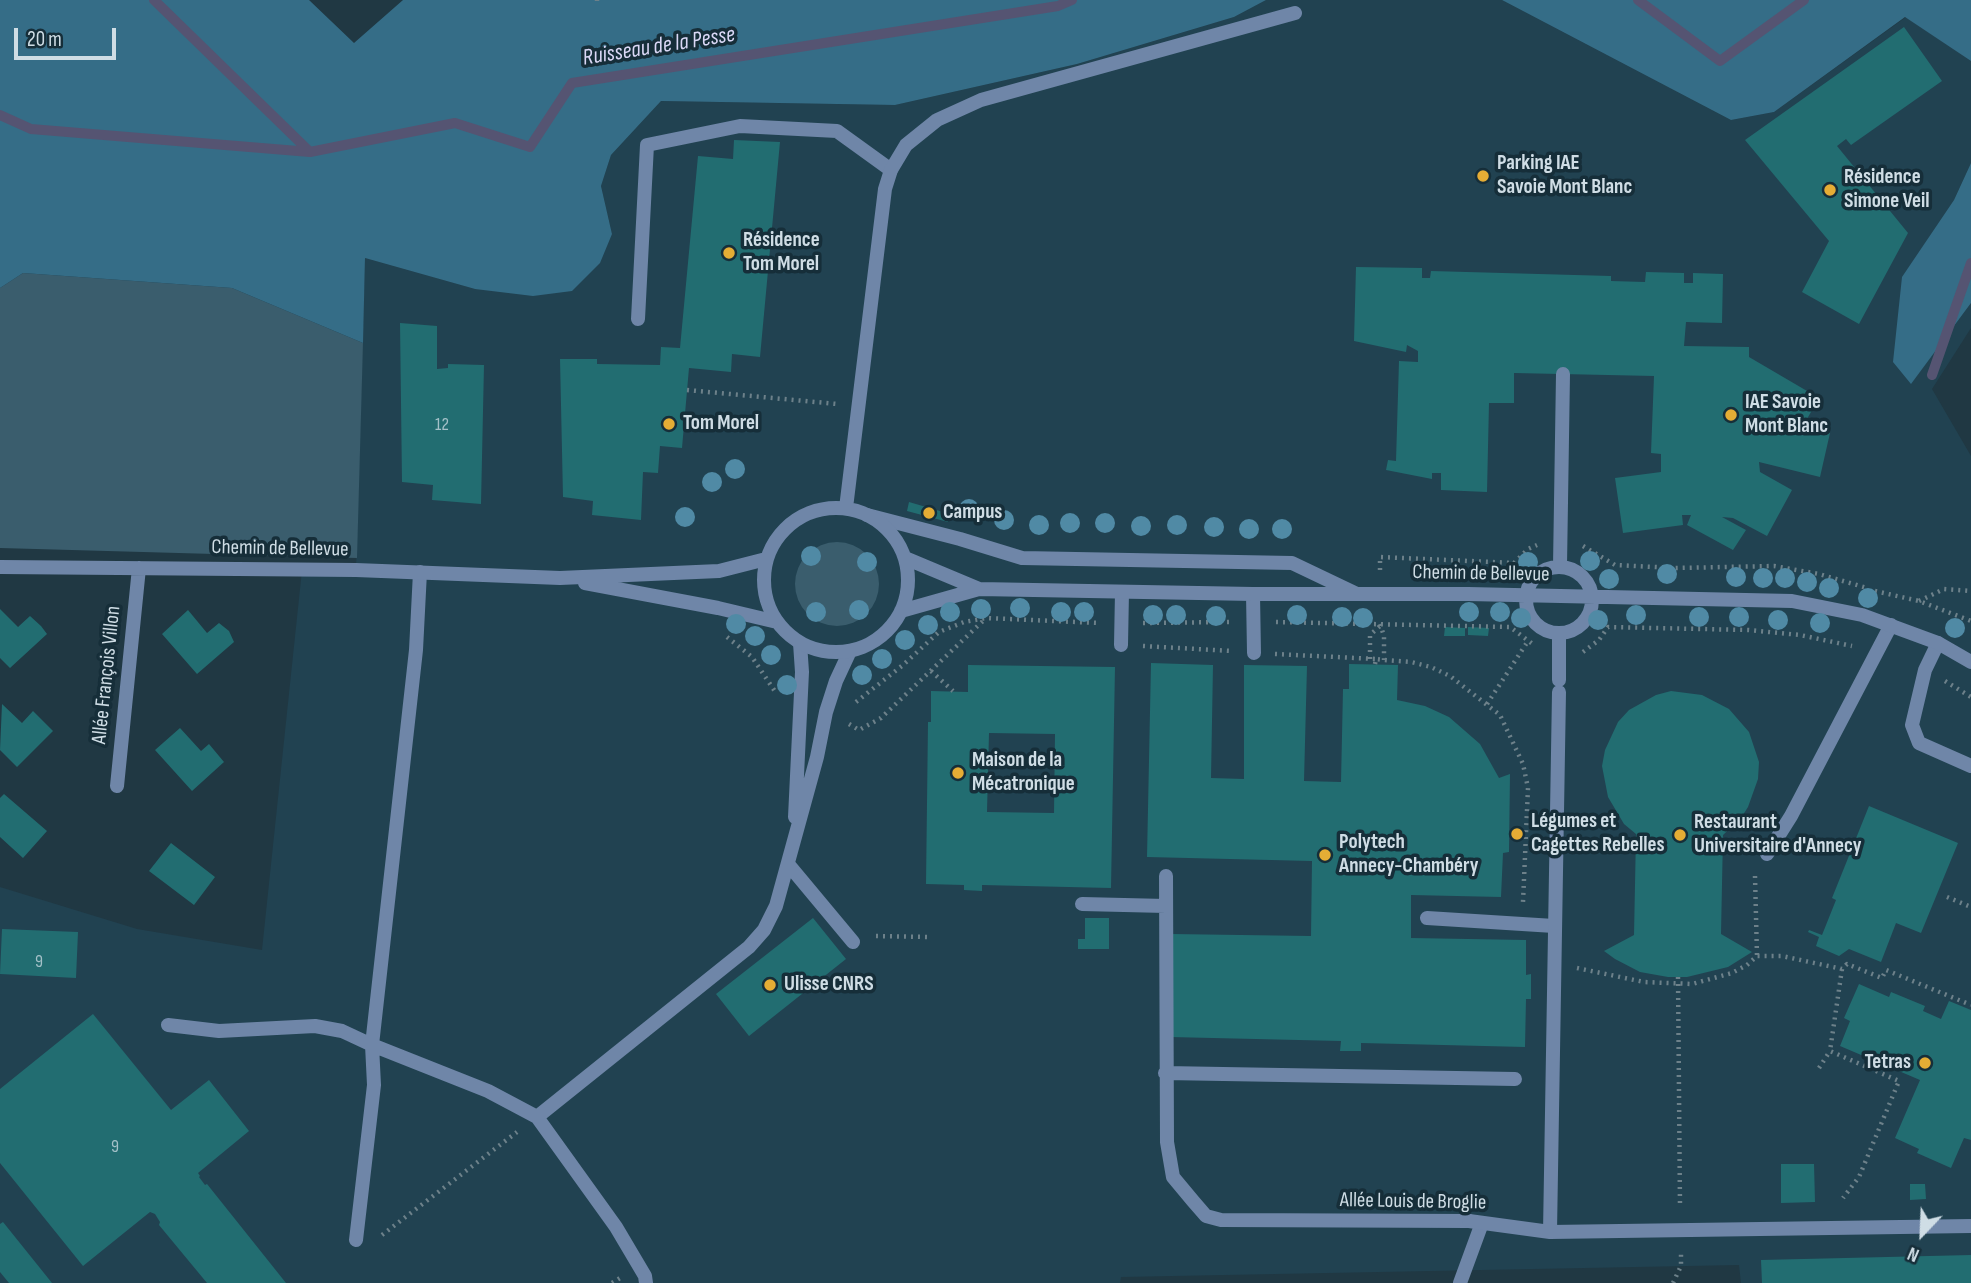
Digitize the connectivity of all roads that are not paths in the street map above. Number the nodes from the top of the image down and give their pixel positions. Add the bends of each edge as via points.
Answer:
1 (1295, 13) dead end
2 (891, 170) junction
3 (638, 319) dead end
4 (1563, 374) dead end
5 (846, 508) junction
6 (867, 515) junction
7 (905, 558) junction
8 (766, 559) junction
9 (1560, 566) junction
10 (0, 567) edge
11 (139, 568) junction
12 (420, 572) junction
13 (560, 578) junction
14 (979, 589) junction
15 (1122, 592) junction
16 (1253, 594) junction
17 (1357, 594) junction
18 (1525, 595) junction
19 (1592, 596) junction
20 (901, 611) junction
21 (777, 622) junction
22 (1891, 625) junction
23 (1559, 633) junction
24 (800, 643) junction
25 (1938, 643) junction
26 (1121, 645) dead end
27 (850, 651) junction
28 (1254, 653) dead end
29 (1971, 662) edge
30 (1971, 766) edge
31 (117, 786) dead end
32 (794, 843) junction
33 (1767, 853) dead end
34 (788, 864) junction
35 (1166, 876) dead end
36 (1082, 904) dead end
37 (1166, 906) junction
38 (1427, 918) dead end
39 (1554, 926) junction
40 (851, 939) road end
41 (168, 1026) dead end
42 (372, 1045) junction
43 (1165, 1073) junction
44 (1515, 1079) dead end
45 (537, 1117) junction
46 (1476, 1222) junction
47 (1971, 1226) edge
48 (1550, 1232) junction
49 (356, 1240) dead end
50 (646, 1283) edge
51 (1460, 1283) edge

1 - 2 street via 981,100 937,120 906,145
2 - 3 street via 836,131 740,126 647,145
2 - 5 street
4 - 9 street
5 - 6 street
5 - 8 street via 825,508 797,519 775,540
6 - 7 street via 883,525
6 - 17 street via 1022,558 1292,563
7 - 14 street, Chemin de Bellevue
7 - 20 street via 907,594
8 - 13 street, Chemin de Bellevue via 719,571
8 - 21 street via 766,602
9 - 18 street via 1537,574
9 - 19 street via 1581,575
10 - 11 street, Chemin de Bellevue
11 - 12 street, Chemin de Bellevue
11 - 31 street, Allée François Villon
12 - 13 street, Chemin de Bellevue
12 - 42 street via 416,650
13 - 21 street, Chemin de Bellevue
14 - 15 street, Chemin de Bellevue
14 - 20 street, Chemin de Bellevue
15 - 16 street, Chemin de Bellevue
15 - 26 street
16 - 17 street, Chemin de Bellevue
16 - 28 street
17 - 18 street, Chemin de Bellevue
18 - 19 street, Chemin de Bellevue
18 - 23 street via 1535,622
19 - 22 street, Chemin de Bellevue via 1792,601
19 - 23 street via 1587,618 1570,632
20 - 27 street via 880,638
21 - 24 street
22 - 25 street, Chemin de Bellevue
22 - 33 street
23 - 39 street
24 - 27 street via 824,652
24 - 32 street
25 - 29 street, Chemin de Bellevue
25 - 30 street via 1925,670 1912,724 1919,743
27 - 32 street via 826,712
32 - 34 street
34 - 40 street
34 - 45 street via 776,906 764,930 748,947
35 - 37 street, Allée Louis de Broglie
36 - 37 street
37 - 43 street, Allée Louis de Broglie
38 - 39 street
39 - 48 street
41 - 42 street via 219,1031 315,1026 342,1031
42 - 45 street via 488,1090
42 - 49 street via 374,1085
43 - 44 street
43 - 46 street, Allée Louis de Broglie via 1173,1177 1206,1216 1221,1220
45 - 50 street via 616,1227
46 - 48 street, Allée Louis de Broglie
46 - 51 street
47 - 48 street, Allée Louis de Broglie

